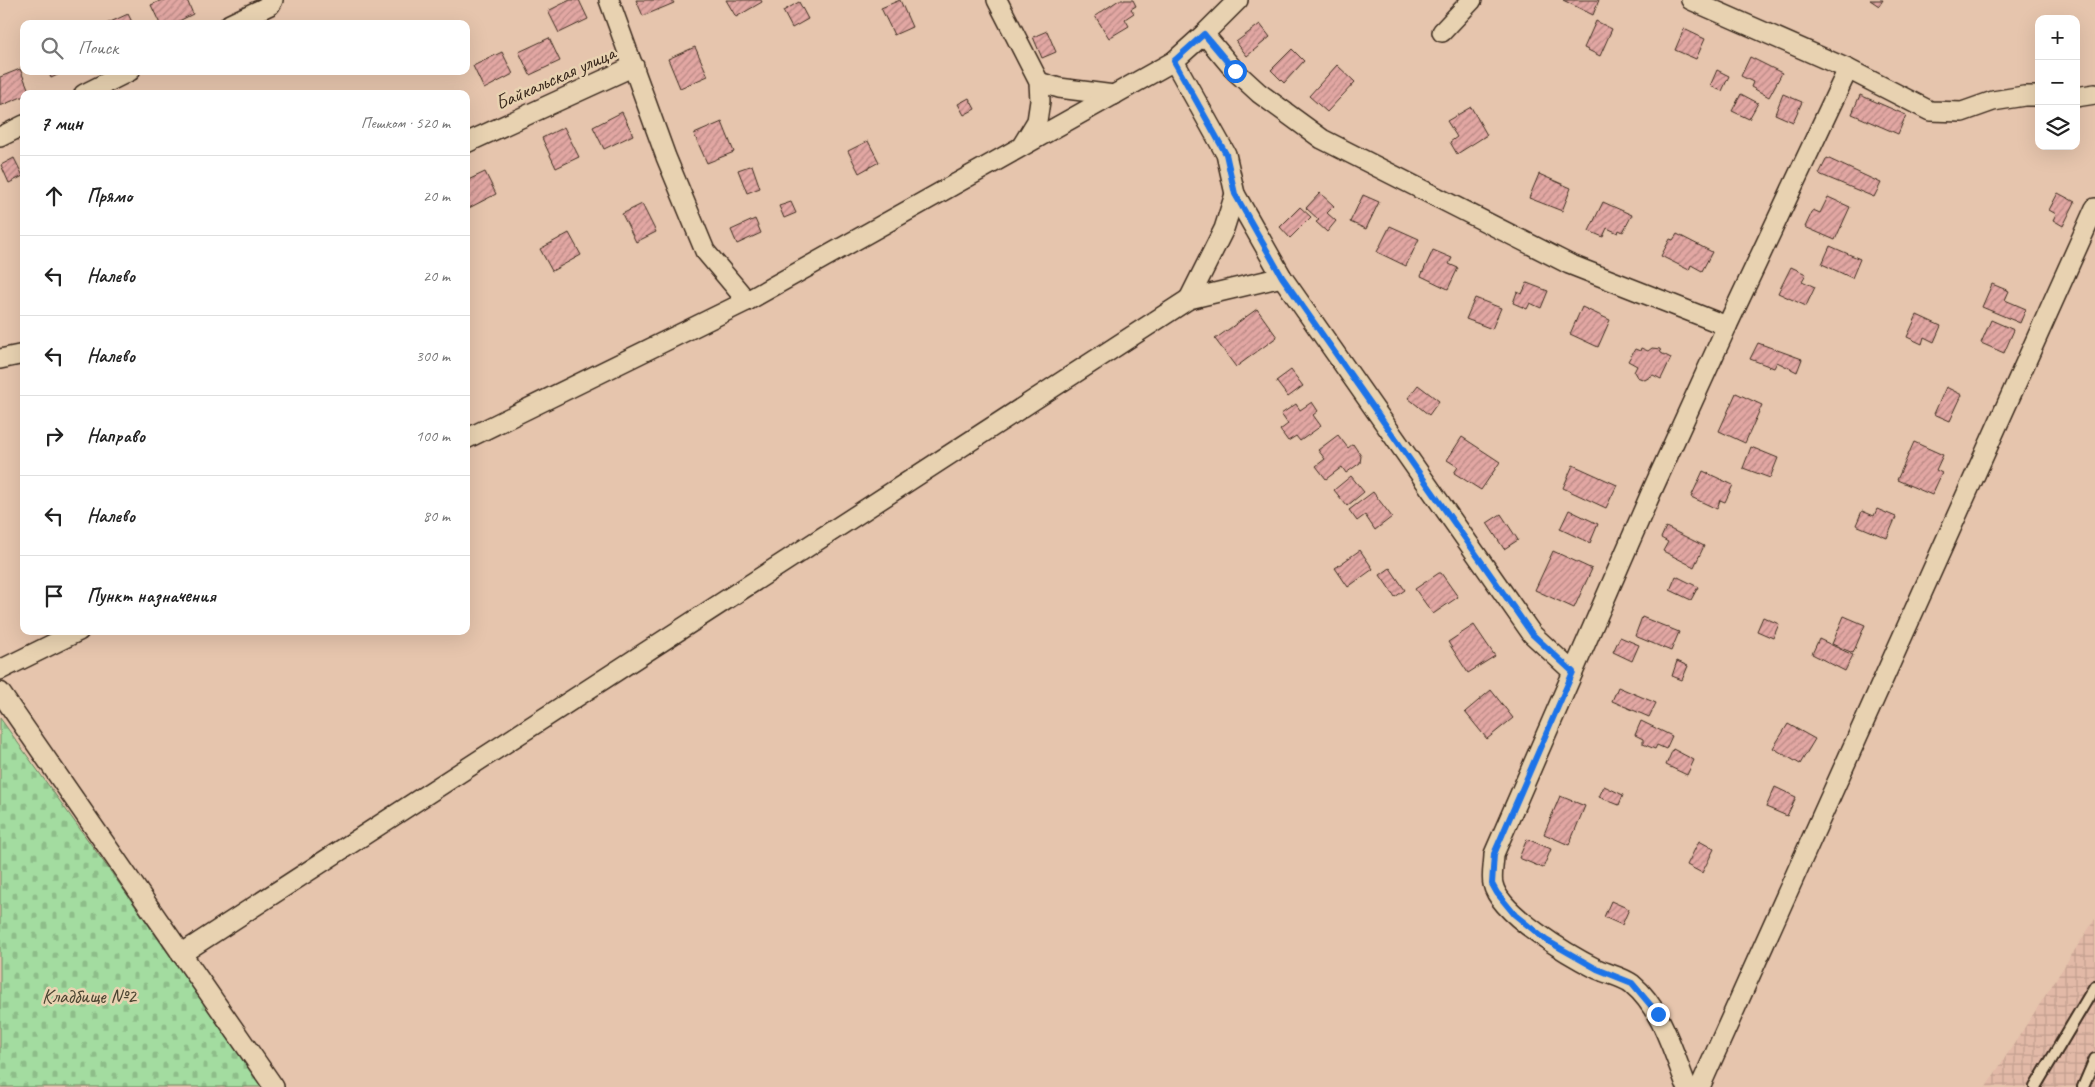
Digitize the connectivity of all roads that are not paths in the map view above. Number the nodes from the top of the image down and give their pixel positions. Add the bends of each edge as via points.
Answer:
1 (609, 0) edge
2 (997, 0) edge
3 (1238, 0) edge
4 (1472, 0) edge
5 (1691, 0) edge
6 (271, 2) edge
7 (237, 20) edge
8 (1442, 32) dead end
9 (1204, 34) junction
10 (1174, 61) junction
11 (634, 66) junction
12 (1848, 69) junction
13 (122, 75) edge
14 (1039, 82) junction
15 (92, 90) edge
16 (1114, 94) junction
17 (2095, 94) edge
18 (2035, 96) edge
19 (2080, 96) edge
20 (20, 127) edge
21 (0, 138) edge
22 (470, 141) edge
23 (1021, 146) junction
24 (1235, 194) junction
25 (2095, 208) edge
26 (1282, 277) junction
27 (1189, 299) junction
28 (746, 301) junction
29 (1727, 326) junction
30 (20, 355) edge
31 (0, 359) edge
32 (470, 437) edge
33 (71, 635) edge
34 (0, 670) edge
35 (1573, 672) junction
36 (0, 692) edge
37 (181, 954) junction
38 (2095, 986) edge
39 (2095, 1059) edge
40 (274, 1087) edge
41 (1687, 1087) edge
42 (1700, 1087) edge
43 (2035, 1087) edge
44 (2083, 1087) edge

1 - 11 street
2 - 14 street
3 - 9 street
4 - 8 street
5 - 12 street
6 - 7 street
9 - 10 street
9 - 29 street via 1235,71 1259,93 1322,139 1569,264
10 - 16 street
10 - 24 street via 1226,154
11 - 22 street, Байкальская улица
11 - 28 street via 666,157 705,251
12 - 18 street via 1930,111 1962,112 1993,101
12 - 29 street
13 - 15 street
14 - 16 street via 1059,88
14 - 23 street via 1037,121
16 - 23 street
17 - 19 street
20 - 21 street
23 - 28 street
24 - 26 street
24 - 27 street via 1224,229
25 - 42 street
26 - 27 street
26 - 35 street via 1532,634
27 - 37 street
28 - 32 street
29 - 35 street
30 - 31 street
33 - 34 street
35 - 41 street via 1494,854 1492,884 1515,915 1546,940 1597,969 1632,983 1658,1014
36 - 37 street
37 - 40 street
38 - 43 lane
39 - 44 lane

